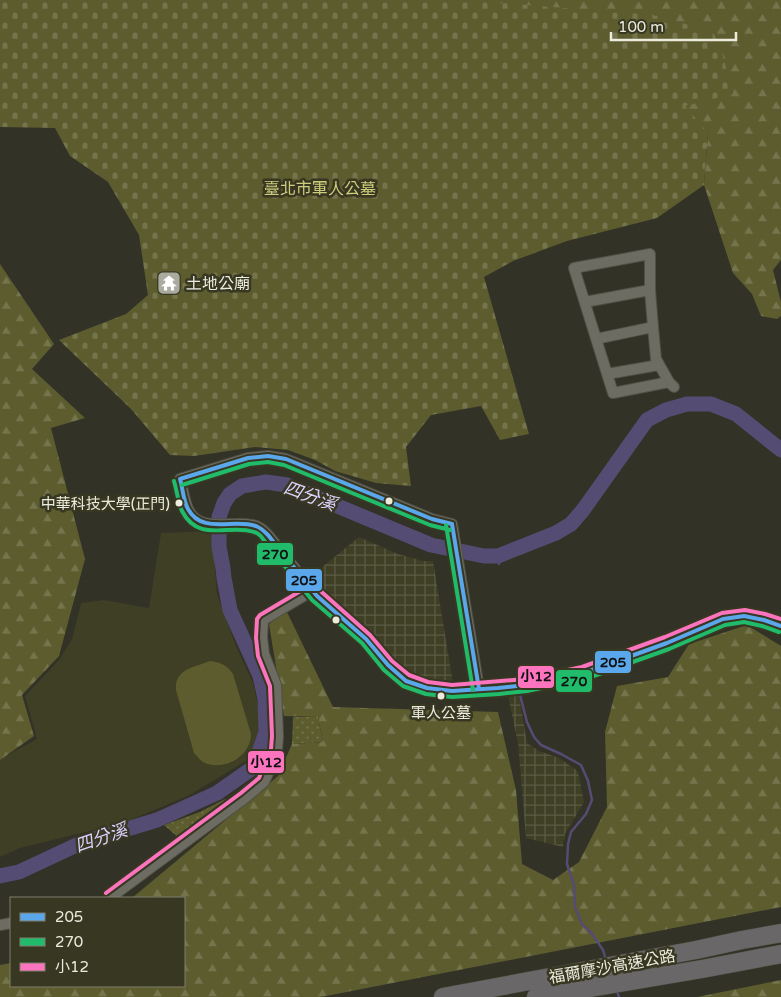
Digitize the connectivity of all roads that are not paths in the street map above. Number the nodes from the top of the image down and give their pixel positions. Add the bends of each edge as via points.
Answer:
1 (650, 290) junction
2 (585, 302) junction
3 (652, 327) junction
4 (596, 339) junction
5 (659, 365) junction
6 (607, 374) junction
7 (312, 591) junction
8 (781, 626) edge
9 (479, 690) junction
10 (111, 897) edge
11 (781, 933) edge
12 (781, 955) edge
13 (443, 997) edge
14 (536, 997) edge

1 - 2 street
1 - 2 street via 650,254 574,268
1 - 3 street
2 - 4 street
3 - 4 street
3 - 5 street
4 - 6 street
5 - 6 street
5 - 6 street via 672,385 613,393
7 - 9 street via 366,639 406,681 426,688
7 - 9 street via 262,529 254,525 207,524 198,520 189,511 180,479 248,458 268,456 286,459 432,520 452,524
7 - 10 street via 263,620 264,654 276,685 278,736 277,750 264,782
8 - 9 street via 744,616 723,619 584,673 526,685
11 - 13 highway, 福爾摩沙高速公路
12 - 14 highway, 福爾摩沙高速公路

